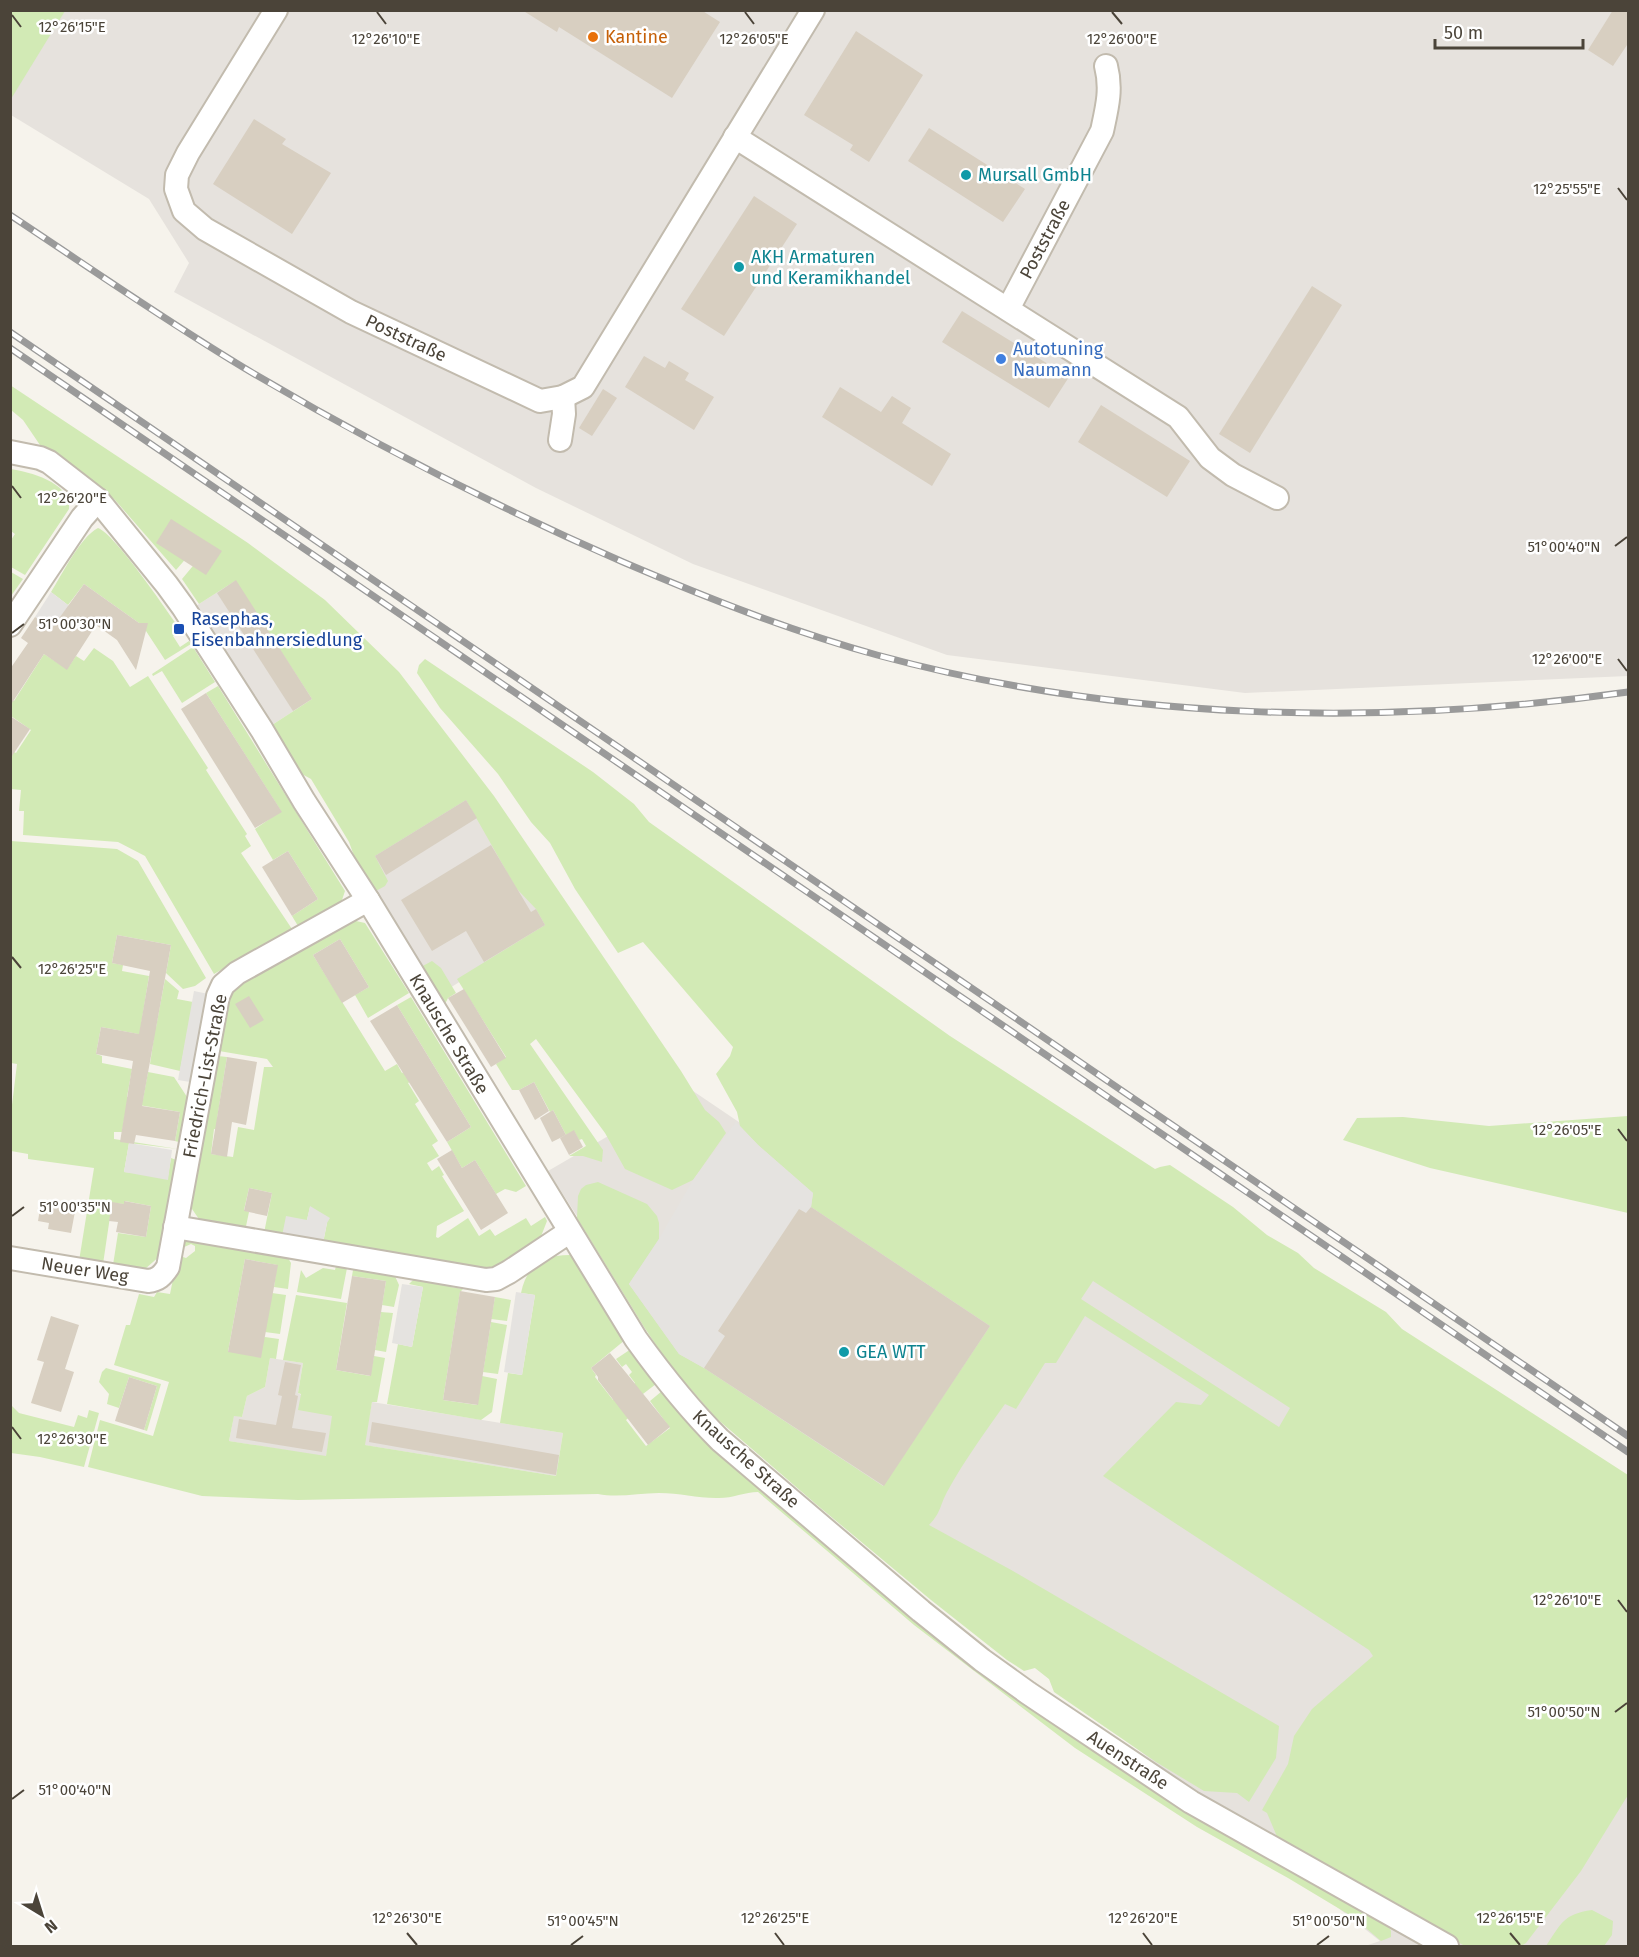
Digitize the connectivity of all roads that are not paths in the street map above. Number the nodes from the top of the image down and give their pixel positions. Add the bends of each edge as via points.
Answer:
1 (276, 10) edge
2 (813, 10) edge
3 (1106, 66) dead end
4 (735, 137) junction
5 (1008, 309) junction
6 (563, 397) junction
7 (560, 440) dead end
8 (10, 452) edge
9 (1277, 498) dead end
10 (98, 500) junction
11 (10, 626) edge
12 (368, 900) junction
13 (175, 1227) junction
14 (569, 1232) junction
15 (10, 1258) edge
16 (159, 1278) joint
17 (834, 1538) joint
18 (1447, 1947) edge

1 - 6 street, Poststraße via 177,175 176,189 184,211 206,230 351,312 540,401
2 - 4 street
3 - 5 street, Poststraße via 1109,101 1102,131
4 - 5 street
4 - 6 street via 583,387
5 - 9 street via 1178,417 1210,458
6 - 7 street
8 - 10 street, Knausche Straße via 49,462
10 - 11 street
10 - 12 street, Knausche Straße via 183,607
12 - 13 street, Friedrich-List-Straße via 237,973 223,985
12 - 14 street, Knausche Straße
13 - 14 street via 486,1280 496,1280
13 - 16 street, Friedrich-List-Straße via 168,1267
14 - 17 street, Knausche Straße via 636,1339 682,1399 720,1440
15 - 16 street, Neuer Weg via 148,1281
17 - 18 street, Auenstraße via 982,1660 1122,1757 1191,1802

